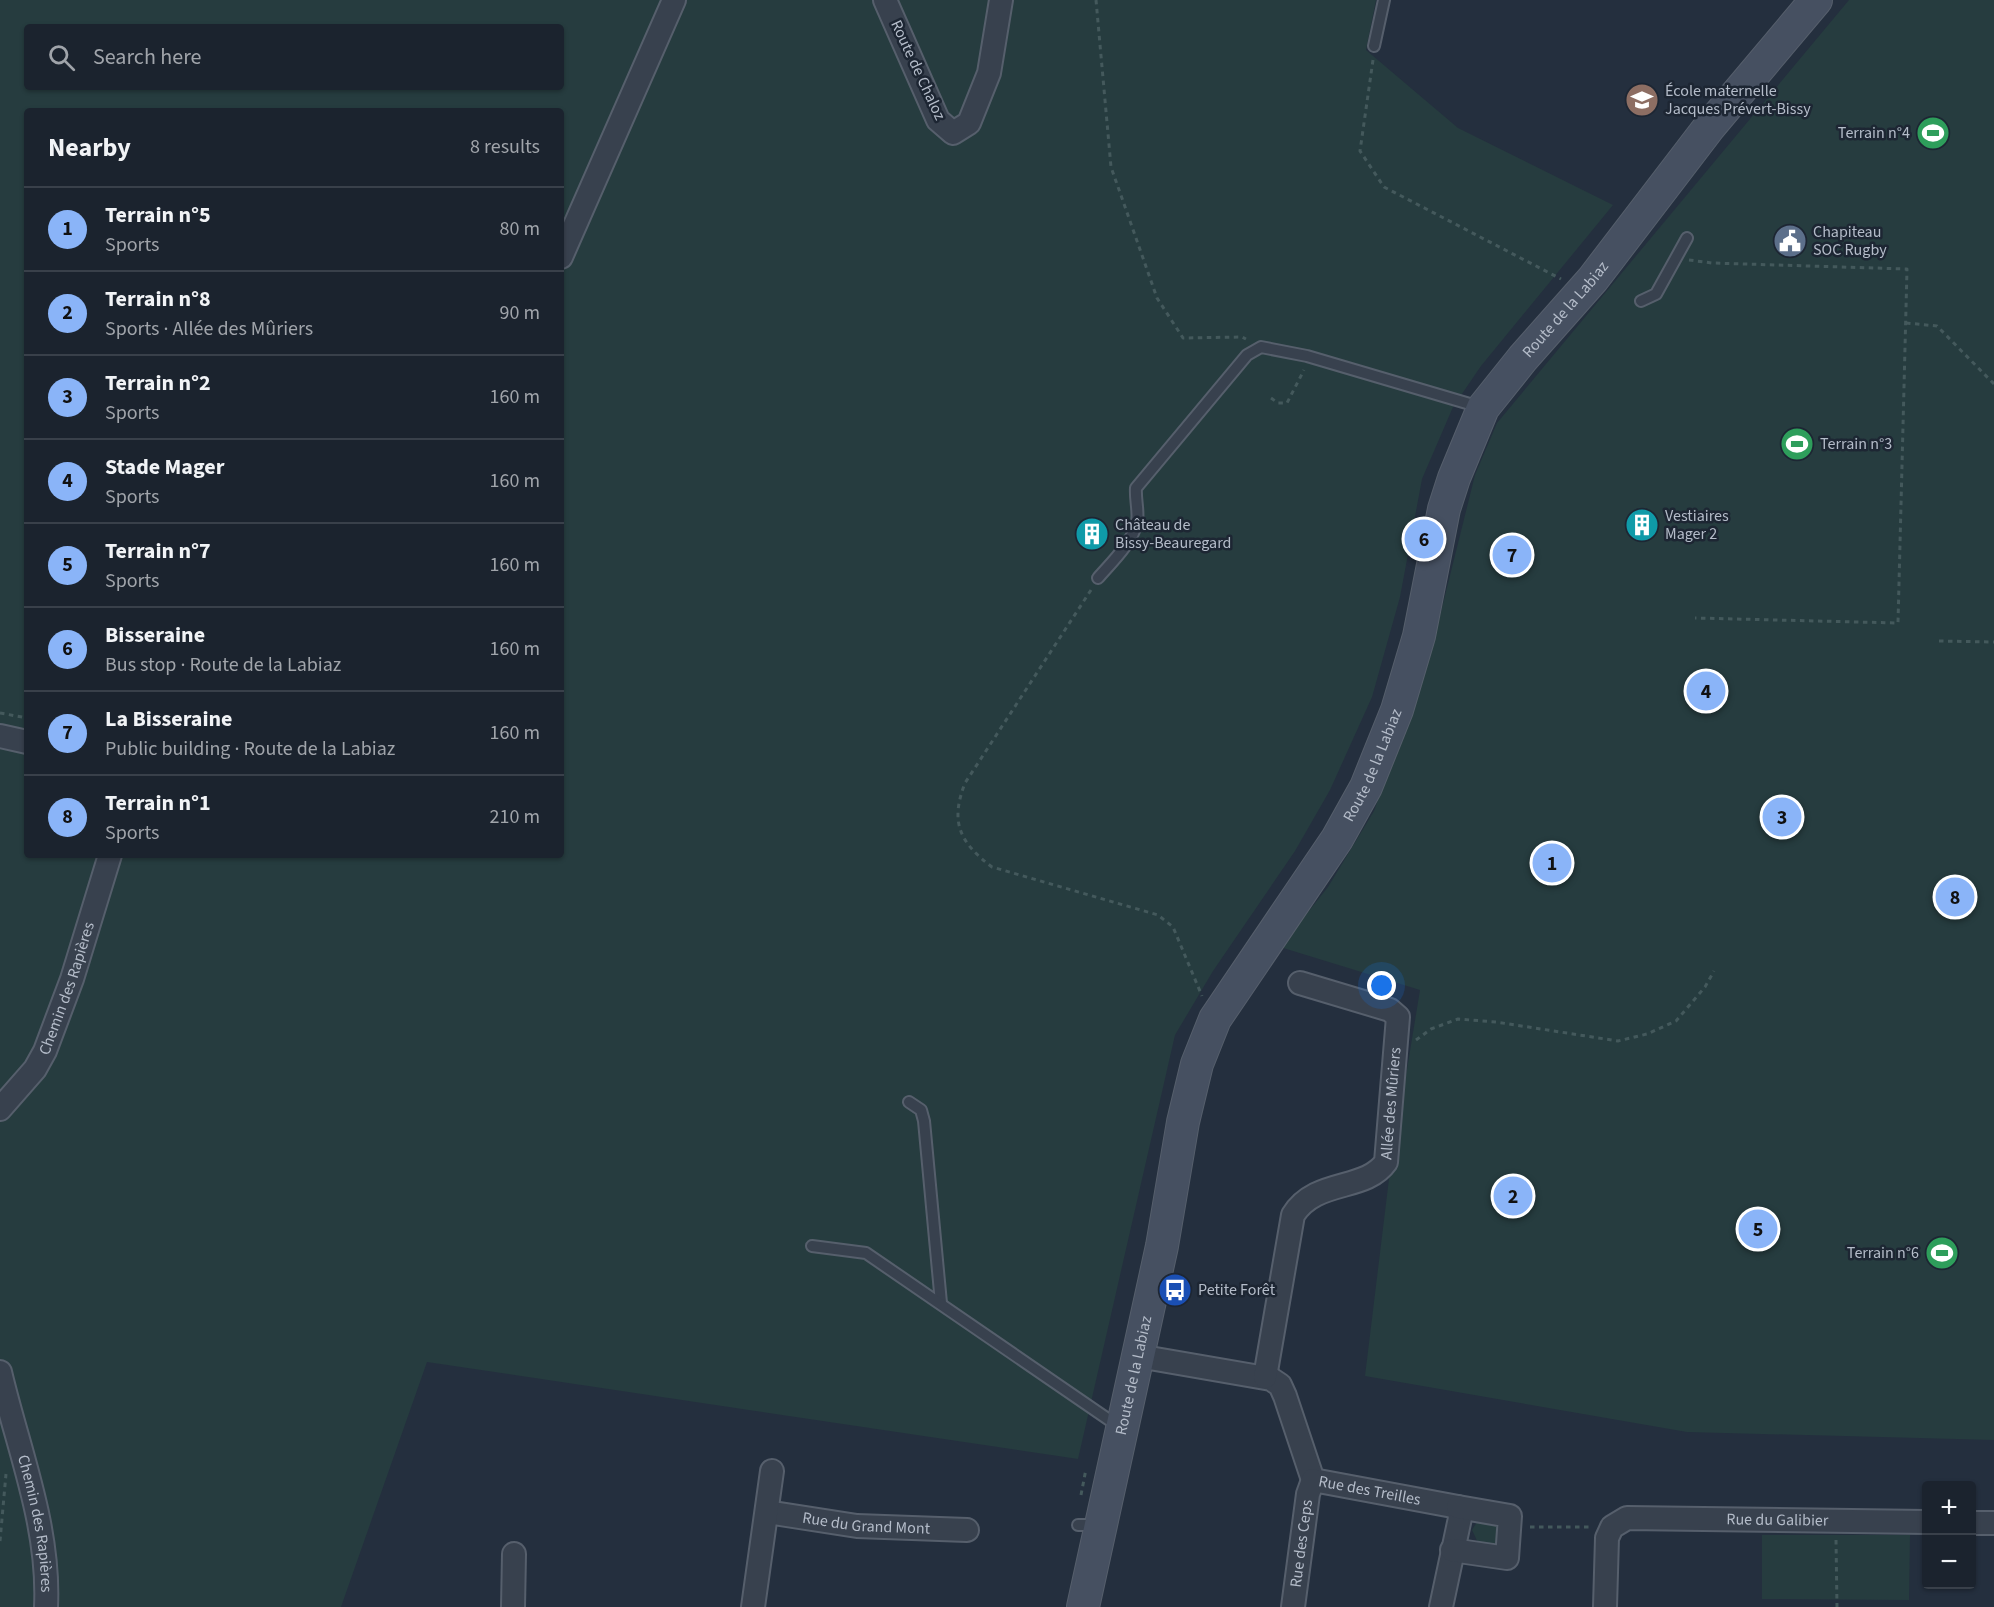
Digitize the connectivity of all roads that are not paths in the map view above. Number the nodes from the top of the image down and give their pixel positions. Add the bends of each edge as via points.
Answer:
1 (674, 0) edge
2 (885, 0) edge
3 (1001, 0) edge
4 (1383, 0) edge
5 (1816, 0) edge
6 (1374, 46) road end
7 (1687, 238) dead end
8 (564, 250) edge
9 (1641, 301) dead end
10 (1483, 408) junction
11 (1098, 578) road end
12 (0, 736) edge
13 (24, 741) edge
14 (109, 858) edge
15 (1300, 983) dead end
16 (909, 1102) dead end
17 (0, 1109) edge
18 (812, 1246) dead end
19 (941, 1303) junction
20 (1138, 1356) junction
21 (0, 1372) edge
22 (1265, 1377) junction
23 (1122, 1429) junction
24 (772, 1471) dead end
25 (1313, 1480) junction
26 (1458, 1507) junction
27 (767, 1512) junction
28 (1922, 1522) edge
29 (1976, 1523) edge
30 (1994, 1523) edge
31 (967, 1530) dead end
32 (1452, 1550) junction
33 (514, 1554) dead end
34 (46, 1607) edge
35 (513, 1607) edge
36 (753, 1607) edge
37 (1083, 1607) edge
38 (1293, 1607) edge
39 (1442, 1607) edge
40 (1605, 1607) edge

1 - 8 street
2 - 3 street, Route de Chaloz via 938,120 953,134 969,123 989,73
4 - 6 lane
5 - 10 main road, Route de la Labiaz via 1710,126 1593,279
7 - 9 lane via 1656,294
10 - 11 lane via 1307,356 1261,347 1247,355 1137,488 1138,521 1130,538
10 - 20 main road, Route de la Labiaz via 1444,509 1419,636 1397,710 1366,788 1337,839 1215,1019 1197,1064
12 - 13 street
14 - 17 street, Chemin des Rapières via 45,1051 35,1069
15 - 22 street, Allée des Mûriers via 1390,1010 1398,1017 1396,1055 1386,1162 1371,1175 1311,1195 1293,1215
16 - 19 lane via 921,1110 924,1121
18 - 19 lane via 866,1253
19 - 23 lane
20 - 22 street
20 - 23 main road, Route de la Labiaz
21 - 34 street, Chemin des Rapières via 33,1492 41,1533
22 - 25 street, Rue des Treilles via 1280,1384 1286,1395
23 - 37 main road, Route de la Labiaz via 1089,1525
24 - 27 street
25 - 26 street, Rue des Treilles
25 - 38 street, Rue des Ceps
26 - 32 street via 1460,1518
26 - 32 street, Rue des Treilles via 1510,1516 1507,1558
27 - 31 street, Rue du Grand Mont via 858,1526
27 - 36 street
28 - 40 street, Rue du Galibier via 1620,1522 1607,1538
29 - 30 street
32 - 39 street
33 - 35 street

